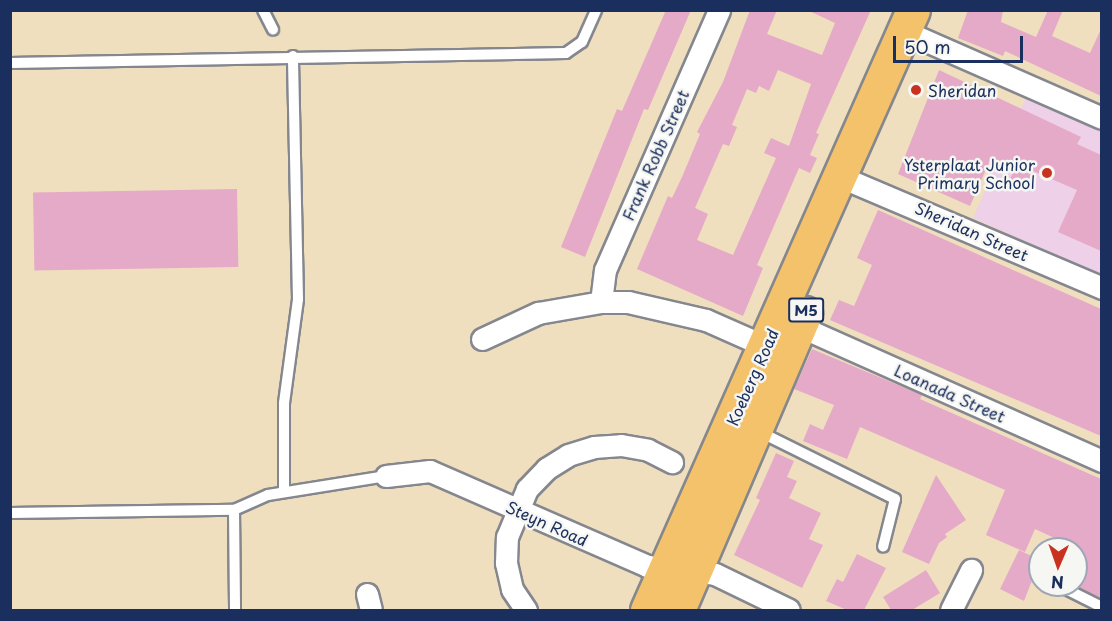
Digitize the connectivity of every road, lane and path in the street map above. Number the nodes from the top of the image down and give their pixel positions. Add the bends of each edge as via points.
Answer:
1 (263, 10) edge
2 (596, 10) edge
3 (719, 10) edge
4 (918, 23) edge
5 (273, 30) dead end
6 (293, 56) junction
7 (10, 63) edge
8 (1101, 118) edge
9 (850, 181) junction
10 (1101, 288) edge
11 (601, 302) junction
12 (799, 326) junction
13 (482, 339) dead end
14 (765, 346) junction
15 (755, 429) junction
16 (1101, 461) edge
17 (672, 462) dead end
18 (386, 476) joint
19 (284, 491) junction
20 (517, 509) junction
21 (234, 510) junction
22 (10, 513) edge
23 (883, 547) dead end
24 (971, 570) dead end
25 (680, 571) junction
26 (1081, 597) edge
27 (1101, 607) edge
28 (235, 610) edge
29 (526, 610) edge
30 (647, 610) edge
31 (678, 610) edge
32 (789, 610) edge
33 (951, 610) edge

1 - 5 lane
2 - 6 lane via 582,42 566,53
3 - 11 street, Frank Robb Street via 605,270
4 - 8 street
4 - 9 main road, Koeberg Road / M5
6 - 7 lane
6 - 19 lane via 298,299 284,403
9 - 10 street, Sheridan Street
9 - 12 main road, Koeberg Road / M5
9 - 14 main road, Koeberg Road / M5
11 - 13 street via 538,313
11 - 14 street via 665,308
12 - 15 main road, Koeberg Road / M5
12 - 16 street, Loanada Street
14 - 25 main road, Koeberg Road / M5
15 - 23 lane via 895,499
15 - 25 main road, Koeberg Road / M5
17 - 20 street via 648,450 594,447 568,455 546,469 527,489
18 - 19 lane
18 - 20 street, Steyn Road via 430,471
19 - 21 lane via 255,498
20 - 25 street, Steyn Road via 647,566
20 - 29 street via 507,537 506,563 512,589
21 - 22 lane
21 - 28 lane
24 - 33 street
25 - 30 main road, Koeberg Road / M5
25 - 31 main road, Koeberg Road / M5
25 - 32 street, Steyn Road via 715,574
26 - 27 lane

